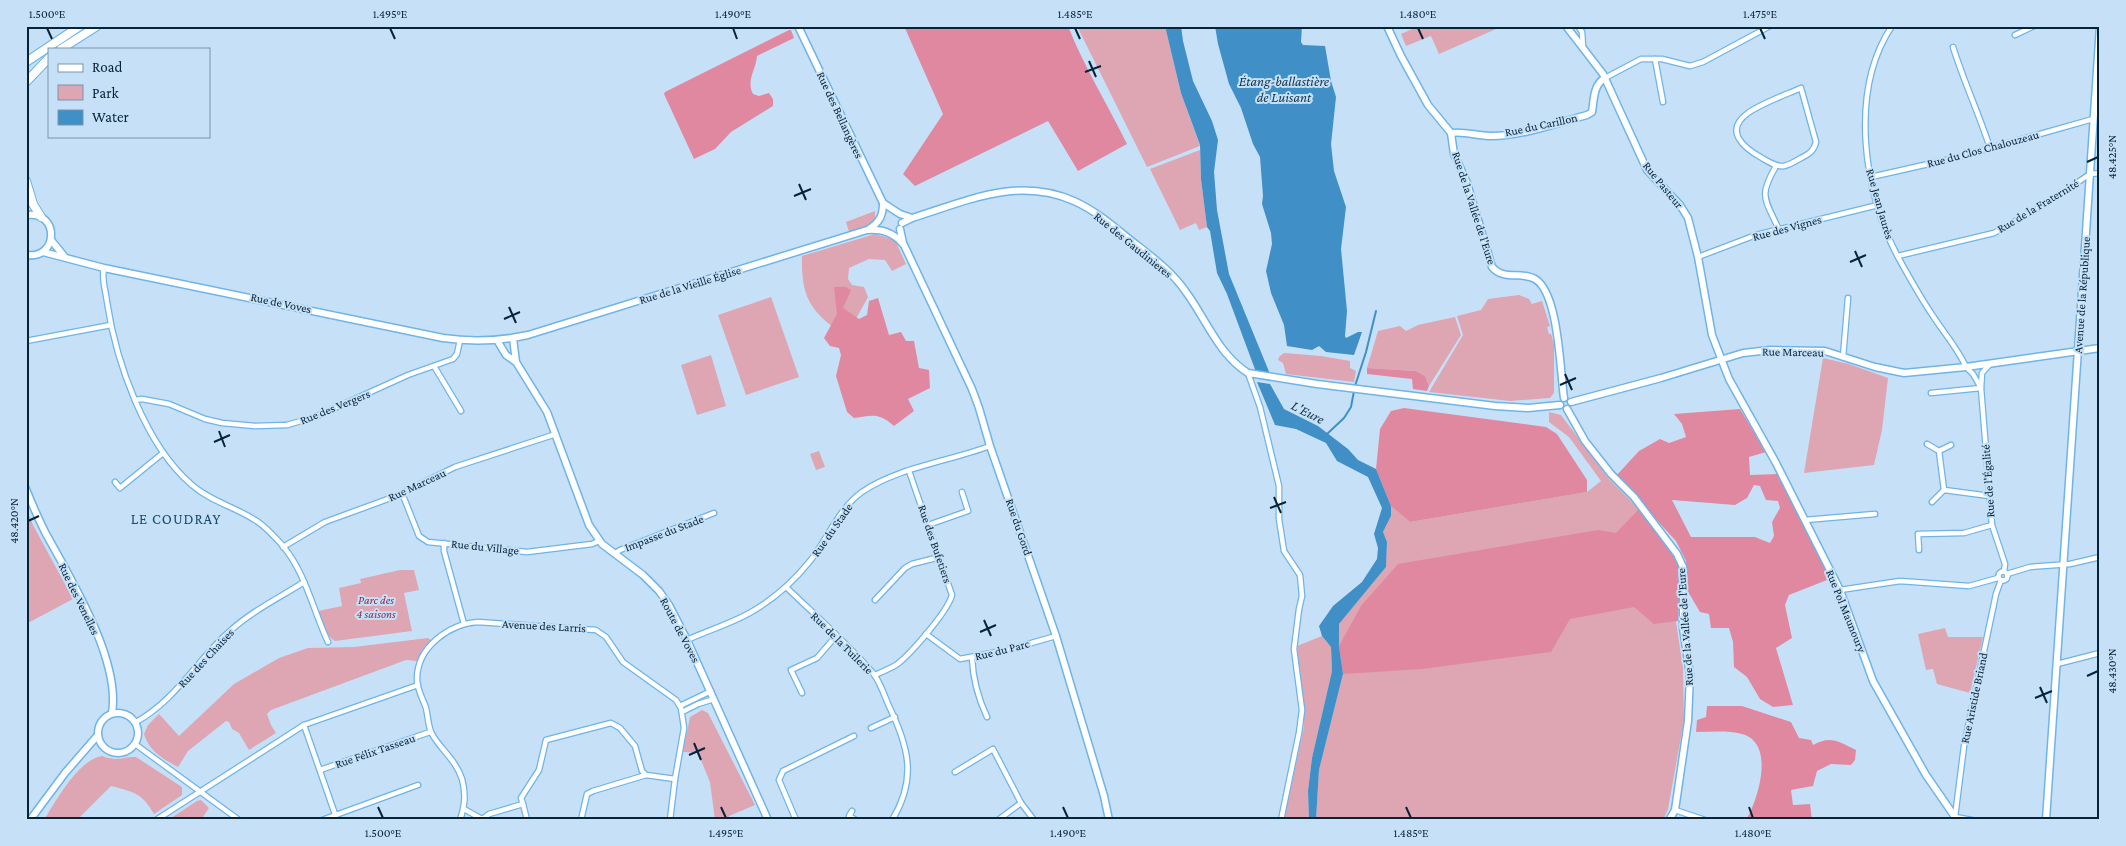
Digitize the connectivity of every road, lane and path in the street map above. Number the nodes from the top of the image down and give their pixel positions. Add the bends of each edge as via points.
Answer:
1 (80, 26) edge
2 (98, 26) edge
3 (798, 26) edge
4 (1387, 26) edge
5 (1566, 26) edge
6 (1578, 26) edge
7 (1770, 26) edge
8 (1892, 26) edge
9 (2034, 26) edge
10 (2100, 26) edge
11 (2015, 35) dead end
12 (1582, 46) junction
13 (1953, 47) dead end
14 (63, 48) edge
15 (48, 58) edge
16 (48, 58) edge
17 (1655, 59) junction
18 (26, 62) edge
19 (26, 74) edge
20 (1605, 78) junction
21 (26, 82) edge
22 (1663, 102) dead end
23 (2093, 119) junction
24 (1452, 133) junction
25 (1990, 148) junction
26 (1776, 166) junction
27 (2100, 173) edge
28 (2090, 174) junction
29 (1871, 177) junction
30 (26, 181) edge
31 (28, 193) junction
32 (883, 203) junction
33 (1878, 205) junction
34 (26, 207) edge
35 (892, 210) junction
36 (882, 214) junction
37 (900, 214) junction
38 (26, 215) edge
39 (42, 217) junction
40 (912, 218) junction
41 (879, 221) junction
42 (901, 226) junction
43 (882, 229) junction
44 (867, 230) junction
45 (1779, 230) junction
46 (891, 233) junction
47 (51, 240) junction
48 (904, 245) junction
49 (43, 252) junction
50 (26, 255) edge
51 (1898, 256) junction
52 (65, 257) junction
53 (1698, 257) junction
54 (104, 268) junction
55 (1848, 298) dead end
56 (111, 325) junction
57 (514, 338) junction
58 (460, 340) junction
59 (498, 340) junction
60 (26, 341) edge
61 (2100, 348) edge
62 (2078, 351) junction
63 (1843, 357) junction
64 (1721, 360) junction
65 (516, 362) junction
66 (1991, 364) junction
67 (434, 366) junction
68 (1966, 367) junction
69 (1251, 374) junction
70 (1981, 388) junction
71 (1931, 393) dead end
72 (1564, 398) junction
73 (135, 400) junction
74 (1571, 402) junction
75 (1560, 405) junction
76 (1567, 409) junction
77 (461, 411) dead end
78 (556, 434) junction
79 (1927, 444) dead end
80 (1951, 445) dead end
81 (990, 446) junction
82 (1940, 451) junction
83 (163, 453) junction
84 (909, 471) junction
85 (115, 482) dead end
86 (26, 490) edge
87 (1944, 490) junction
88 (962, 492) dead end
89 (402, 493) junction
90 (1990, 496) junction
91 (1932, 502) dead end
92 (714, 513) dead end
93 (1875, 514) dead end
94 (1805, 520) junction
95 (928, 525) junction
96 (1992, 526) junction
97 (599, 541) junction
98 (444, 543) junction
99 (284, 547) junction
100 (1919, 550) dead end
101 (614, 554) junction
102 (2100, 557) edge
103 (940, 558) junction
104 (2064, 564) junction
105 (2005, 573) junction
106 (2000, 579) junction
107 (304, 582) junction
108 (786, 587) junction
109 (1840, 590) junction
110 (875, 600) dead end
111 (464, 624) junction
112 (926, 634) junction
113 (836, 636) junction
114 (1056, 636) junction
115 (687, 640) junction
116 (328, 642) dead end
117 (2100, 653) edge
118 (972, 658) junction
119 (2057, 664) junction
120 (874, 675) junction
121 (418, 685) junction
122 (711, 691) junction
123 (802, 693) dead end
124 (714, 699) junction
125 (681, 709) junction
126 (112, 713) junction
127 (894, 717) junction
128 (987, 717) dead end
129 (136, 722) junction
130 (304, 725) junction
131 (871, 728) dead end
132 (430, 732) junction
133 (98, 735) junction
134 (854, 736) dead end
135 (135, 744) junction
136 (320, 770) junction
137 (955, 772) dead end
138 (646, 775) junction
139 (675, 779) junction
140 (418, 786) dead end
141 (198, 791) junction
142 (1021, 803) junction
143 (523, 804) junction
144 (464, 808) junction
145 (1675, 810) junction
146 (852, 811) dead end
147 (336, 817) edge
148 (1955, 818) edge
149 (482, 819) edge
150 (30, 820) edge
151 (156, 820) edge
152 (240, 820) edge
153 (322, 820) edge
154 (460, 820) edge
155 (527, 820) edge
156 (581, 820) edge
157 (670, 820) edge
158 (768, 820) edge
159 (796, 820) edge
160 (856, 820) edge
161 (892, 820) edge
162 (998, 820) edge
163 (1034, 820) edge
164 (1109, 820) edge
165 (1281, 820) edge
166 (1669, 820) edge
167 (1705, 820) edge
168 (1972, 820) edge
169 (2046, 820) edge

1 - 18 main road
2 - 14 main road
3 - 32 street, Rue des Bellangères
4 - 24 street via 1428,105
5 - 12 street, Rue Pasteur
6 - 12 street via 1582,32
7 - 17 street via 1690,66
8 - 29 street, Rue Jean Jaurès via 1880,44 1868,92 1865,142
9 - 11 street
10 - 23 street, Avenue de la République
12 - 20 street, Rue Pasteur
13 - 25 street
15 - 19 main road
16 - 21 main road
17 - 20 street via 1635,62
17 - 22 street
20 - 24 street, Rue du Carillon via 1596,88 1592,112 1587,116 1490,136
20 - 53 street, Rue Pasteur via 1647,170 1680,204 1688,218
23 - 25 street, Rue du Clos Chalouzeau
23 - 28 street, Avenue de la République
24 - 72 street, Rue de la Vallée de l'Eure via 1454,154 1467,183 1492,267 1502,275 1531,277 1544,287 1553,311 1559,344
25 - 29 street, Rue du Clos Chalouzeau
26 - 26 street via 1784,166 1814,149 1816,142 1801,88 1748,113 1737,131 1743,147
26 - 45 street via 1766,184 1764,196
27 - 28 street
28 - 51 street, Rue de la Fraternité via 1994,233
28 - 62 street, Avenue de la République
29 - 33 street, Rue Jean Jaurès
30 - 31 main road
31 - 34 main road
31 - 39 main road
32 - 35 street
32 - 36 street
33 - 45 street, Rue des Vignes
33 - 51 street, Rue Jean Jaurès
35 - 36 street
35 - 37 street
36 - 41 street
37 - 40 street
37 - 42 street
38 - 39 street
39 - 47 street via 50,227
40 - 42 street, Rue des Gaudinieres
40 - 69 street, Rue des Gaudinieres via 1005,190 1031,190 1076,202 1113,226 1170,273 1197,306 1223,350
41 - 43 street
41 - 44 street
42 - 46 street
42 - 48 street
43 - 44 street
43 - 46 street
44 - 57 street, Rue de la Vieille Église
45 - 53 street, Rue des Vignes via 1756,235
46 - 48 street
47 - 49 street
47 - 52 street
48 - 81 street, Rue du Gord via 972,390
49 - 50 street
49 - 52 street, Rue de Voves
51 - 68 street, Rue Jean Jaurès
52 - 54 street, Rue de Voves
53 - 64 street, Rue Pasteur
54 - 56 street
54 - 58 street, Rue de Voves
55 - 63 street
56 - 60 street
56 - 73 street
57 - 59 street, Rue de Voves
57 - 65 street
58 - 59 street, Rue de Voves
58 - 67 street, Rue des Vergers via 454,359
59 - 65 street via 506,355
61 - 62 street, Rue Marceau
62 - 66 street, Rue Marceau
62 - 104 street, Avenue de la République
63 - 64 street, Rue Marceau via 1818,351 1770,350
63 - 68 street, Rue Marceau via 1875,368 1904,373
64 - 74 street, Rue Marceau
64 - 94 street, Rue Pol Maunoury via 1740,402
65 - 78 street via 542,401
66 - 68 street, Rue Marceau
66 - 70 street, Rue de l'Égalité via 1983,370
67 - 73 street, Rue des Vergers via 315,417 287,425 222,423 169,404
67 - 77 street
68 - 70 street
69 - 75 street via 1495,406 1528,408
69 - 165 street via 1279,486 1279,519 1284,551 1300,575 1302,596 1294,649 1302,710
70 - 71 street
70 - 90 street, Rue de l'Égalité
72 - 74 street
72 - 75 street
73 - 83 street
74 - 76 street
75 - 76 street
76 - 145 street, Rue de la Vallée de l'Eure via 1585,441 1634,497 1677,554 1683,567 1683,628 1690,675 1688,722
78 - 89 street, Rue Marceau via 455,467
78 - 97 street, Route de Voves via 589,525
79 - 82 street
80 - 82 street
81 - 84 street, Rue du Stade
81 - 114 street, Rue du Gord
82 - 87 street
83 - 85 street via 120,488
83 - 99 street via 198,490 256,520
84 - 95 street, Rue des Bufetiers
84 - 108 street, Rue du Stade via 859,493 811,560
86 - 126 street, Rue des Venelles via 101,643 114,700
87 - 90 street
87 - 91 street
88 - 95 street via 968,511
89 - 98 street, Rue du Village via 422,540
89 - 99 street, Rue Marceau via 325,522
90 - 96 street, Rue de l'Égalité
92 - 101 street, Impasse du Stade
93 - 94 street
94 - 109 street, Rue Pol Maunoury
95 - 103 street, Rue des Bufetiers
96 - 100 street via 1964,533 1918,534
96 - 105 street, Rue de l'Égalité
97 - 98 street, Rue du Village via 527,552
97 - 101 street, Route de Voves
98 - 111 street
99 - 107 street
101 - 115 street, Route de Voves via 659,591
102 - 104 street
103 - 110 street via 905,568
103 - 112 street, Rue des Bufetiers via 952,595 950,603
104 - 105 street
104 - 119 street, Avenue de la République
105 - 106 street via 1999,574
106 - 109 street via 1969,586 1900,581
106 - 148 street, Rue Aristide Briand via 1969,720
107 - 116 street
107 - 129 street, Rue des Chaises via 242,621 165,701
108 - 113 street, Rue de la Tuilerie
108 - 115 street, Rue du Stade via 752,612
109 - 148 street, Rue Pol Maunoury via 1873,681 1926,775
111 - 121 street via 427,648 419,663
111 - 125 street, Avenue des Larris via 478,622 596,630 606,637 623,662 668,693
112 - 118 street, Rue du Parc via 960,659
112 - 120 street, Rue des Bufetiers via 897,664
113 - 120 street, Rue de la Tuilerie
113 - 123 street via 817,658 791,670
114 - 118 street, Rue du Parc
114 - 164 street, Rue du Gord
115 - 122 street, Route de Voves
117 - 119 street
118 - 128 street via 972,677
119 - 169 street, Avenue de la République
120 - 127 street, Rue de la Tuilerie
121 - 130 street
121 - 132 street
122 - 124 street, Route de Voves
122 - 125 street
124 - 125 street
124 - 158 street, Route de Voves
125 - 139 street via 684,728
126 - 129 street via 125,713
126 - 133 street via 102,721
127 - 131 street
127 - 161 street, Rue de la Tuilerie via 902,732 909,768 903,800
129 - 135 street via 139,735
130 - 136 street
130 - 141 street
132 - 136 street, Rue Félix Tasseau
132 - 144 street via 451,757 461,778
133 - 135 street via 104,748 116,754 126,752
133 - 150 street
134 - 159 street via 783,770 779,780
135 - 141 street
136 - 147 street
137 - 142 street via 993,749
138 - 139 street
138 - 143 street via 635,746 620,728 611,723 546,740 540,770 521,798
138 - 156 street via 587,794
139 - 157 street
140 - 147 street
141 - 151 street
141 - 152 street
142 - 162 street
142 - 163 street
143 - 149 street
143 - 155 street
144 - 149 street
144 - 154 street
145 - 166 street, Rue de la Vallée de l'Eure
145 - 167 street
146 - 160 street via 849,816
147 - 153 street
148 - 168 street

